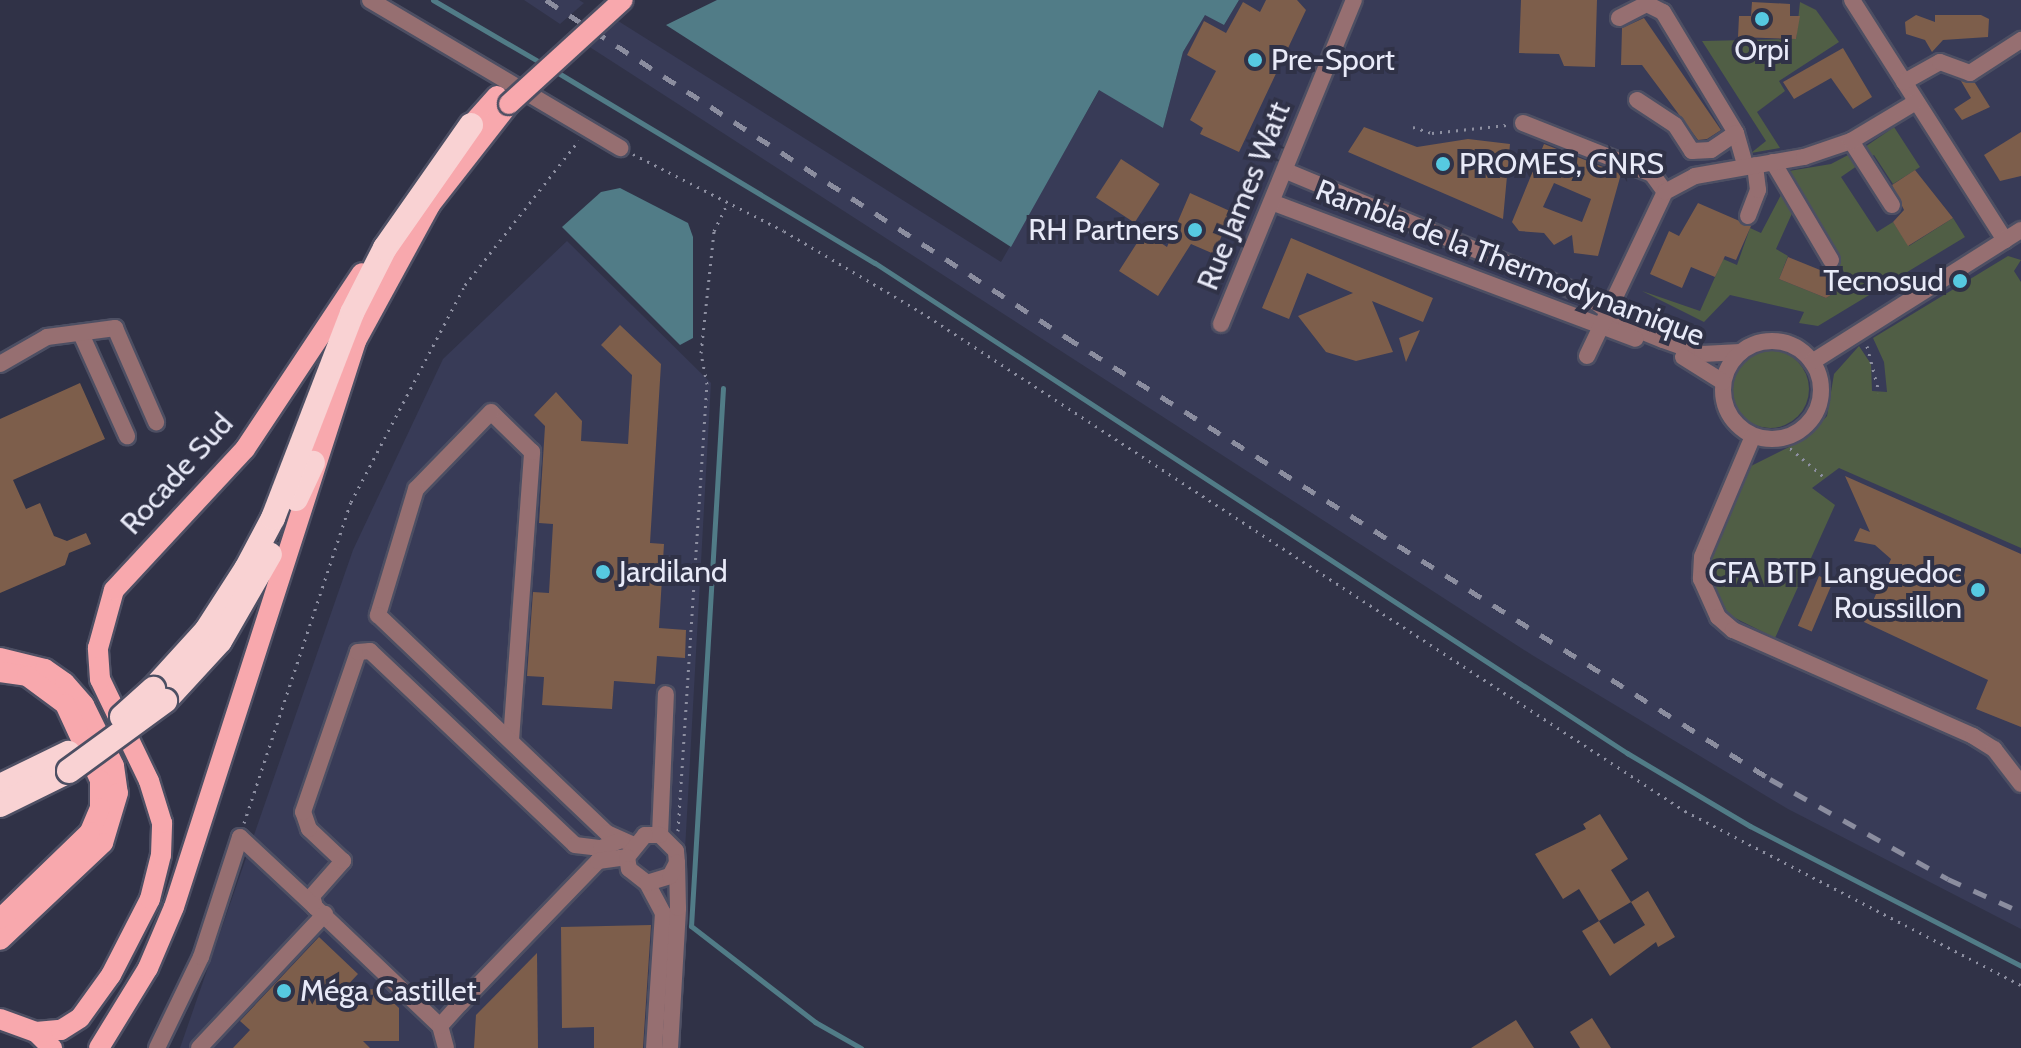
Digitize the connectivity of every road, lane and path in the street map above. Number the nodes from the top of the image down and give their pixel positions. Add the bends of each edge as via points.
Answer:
1 (370, 0) edge
2 (602, 0) edge
3 (623, 0) edge
4 (1354, 0) edge
5 (1852, 0) edge
6 (1619, 18) dead end
7 (2021, 40) edge
8 (1904, 82) junction
9 (503, 100) junction
10 (1637, 100) dead end
11 (1916, 102) junction
12 (1523, 123) joint
13 (471, 125) junction
14 (1413, 127) dead end
15 (586, 130) junction
16 (1736, 133) junction
17 (1851, 141) junction
18 (620, 148) joint
19 (1773, 162) junction
20 (1750, 166) junction
21 (1286, 171) junction
22 (1665, 192) junction
23 (1274, 203) junction
24 (1892, 205) dead end
25 (726, 206) junction
26 (1748, 216) dead end
27 (2021, 230) edge
28 (2005, 240) junction
29 (1831, 260) dead end
30 (1607, 312) junction
31 (1221, 324) dead end
32 (1597, 329) junction
33 (1860, 332) junction
34 (82, 336) junction
35 (1741, 352) junction
36 (1587, 356) dead end
37 (1812, 362) junction
38 (0, 364) edge
39 (1723, 382) junction
40 (1879, 392) dead end
41 (156, 422) dead end
42 (127, 436) dead end
43 (1753, 436) junction
44 (1778, 438) junction
45 (313, 463) junction
46 (1825, 478) dead end
47 (0, 658) edge
48 (0, 672) edge
49 (666, 694) dead end
50 (159, 695) junction
51 (511, 740) junction
52 (68, 762) junction
53 (2021, 784) edge
54 (0, 786) edge
55 (0, 805) edge
56 (660, 835) junction
57 (240, 837) junction
58 (627, 847) junction
59 (677, 857) junction
60 (647, 883) junction
61 (320, 910) junction
62 (0, 919) edge
63 (0, 940) edge
64 (2021, 985) edge
65 (3, 1014) edge
66 (440, 1026) junction
67 (36, 1032) junction
68 (52, 1048) edge
69 (99, 1048) edge
70 (157, 1048) edge
71 (199, 1048) edge
72 (446, 1048) edge
73 (654, 1048) edge
74 (670, 1048) edge

1 - 15 street
2 - 9 main road, Rocade Sud
3 - 9 main road, Rocade Sud, bridge
4 - 21 street, Rue James Watt
5 - 8 street
6 - 16 street via 1647,4 1663,12
7 - 8 street via 1970,73 1940,62
8 - 11 street
9 - 13 main road, Rocade Sud
9 - 45 main road, Rocade Sud via 430,205 380,291
10 - 16 street via 1675,125 1692,151 1711,150
11 - 17 street
11 - 28 street
12 - 14 path via 1432,133
12 - 22 street via 1652,174
13 - 50 highway via 385,248 352,313 273,518 246,569
13 - 67 main road, Rocade Sud via 408,201 245,449 114,590 98,648 100,679 149,781 162,823 161,855 150,899 103,986 80,1018 61,1030
15 - 18 street
15 - 57 path via 465,285 351,502
16 - 20 street
17 - 19 street
17 - 24 street
18 - 25 path
19 - 20 street
19 - 29 street
20 - 22 street via 1695,176
20 - 26 street via 1758,190
21 - 23 street, Rue James Watt
21 - 30 street, Rambla de la Thermodynamique via 1589,297
22 - 30 street
23 - 31 street, Rue James Watt
23 - 32 street, Rambla de la Thermodynamique
25 - 59 path via 714,231 701,353 707,384
25 - 64 path via 784,231 1041,388 1338,589 1435,642 1685,811
27 - 28 street
28 - 33 street
30 - 32 street
30 - 35 street, Rambla de la Thermodynamique via 1702,354
32 - 36 street
32 - 39 street, Rambla de la Thermodynamique via 1700,364
33 - 37 street
33 - 40 path via 1874,360
34 - 38 street via 47,337
34 - 41 street via 115,328
34 - 42 street
35 - 37 street via 1779,342
35 - 39 street
37 - 44 street via 1821,383 1818,408 1810,422
39 - 43 street via 1732,419
43 - 44 street
43 - 53 street via 1702,557 1701,579 1718,617 1733,630 1973,736 1994,749
44 - 46 path
45 - 50 highway via 256,585 220,641
45 - 69 main road, Rocade Sud via 174,907 148,968
47 - 63 main road via 35,665 65,683 90,717 114,766 118,793 103,843
48 - 62 main road via 27,676 65,704 100,780 100,808 90,832
49 - 56 street
50 - 52 highway, bridge
51 - 51 street via 532,452 491,412 416,489 376,606
51 - 58 street
52 - 54 highway
52 - 55 highway
56 - 58 street via 645,835
56 - 59 street
57 - 61 street
57 - 70 street via 201,957
58 - 60 street via 629,869
58 - 61 street via 575,845 370,651 358,652 303,812 309,829 343,861 312,896
58 - 66 street via 598,861
59 - 60 street via 670,876
59 - 74 street
60 - 73 street via 663,913
61 - 66 street
61 - 71 street
65 - 67 main road
66 - 72 street
67 - 68 main road

